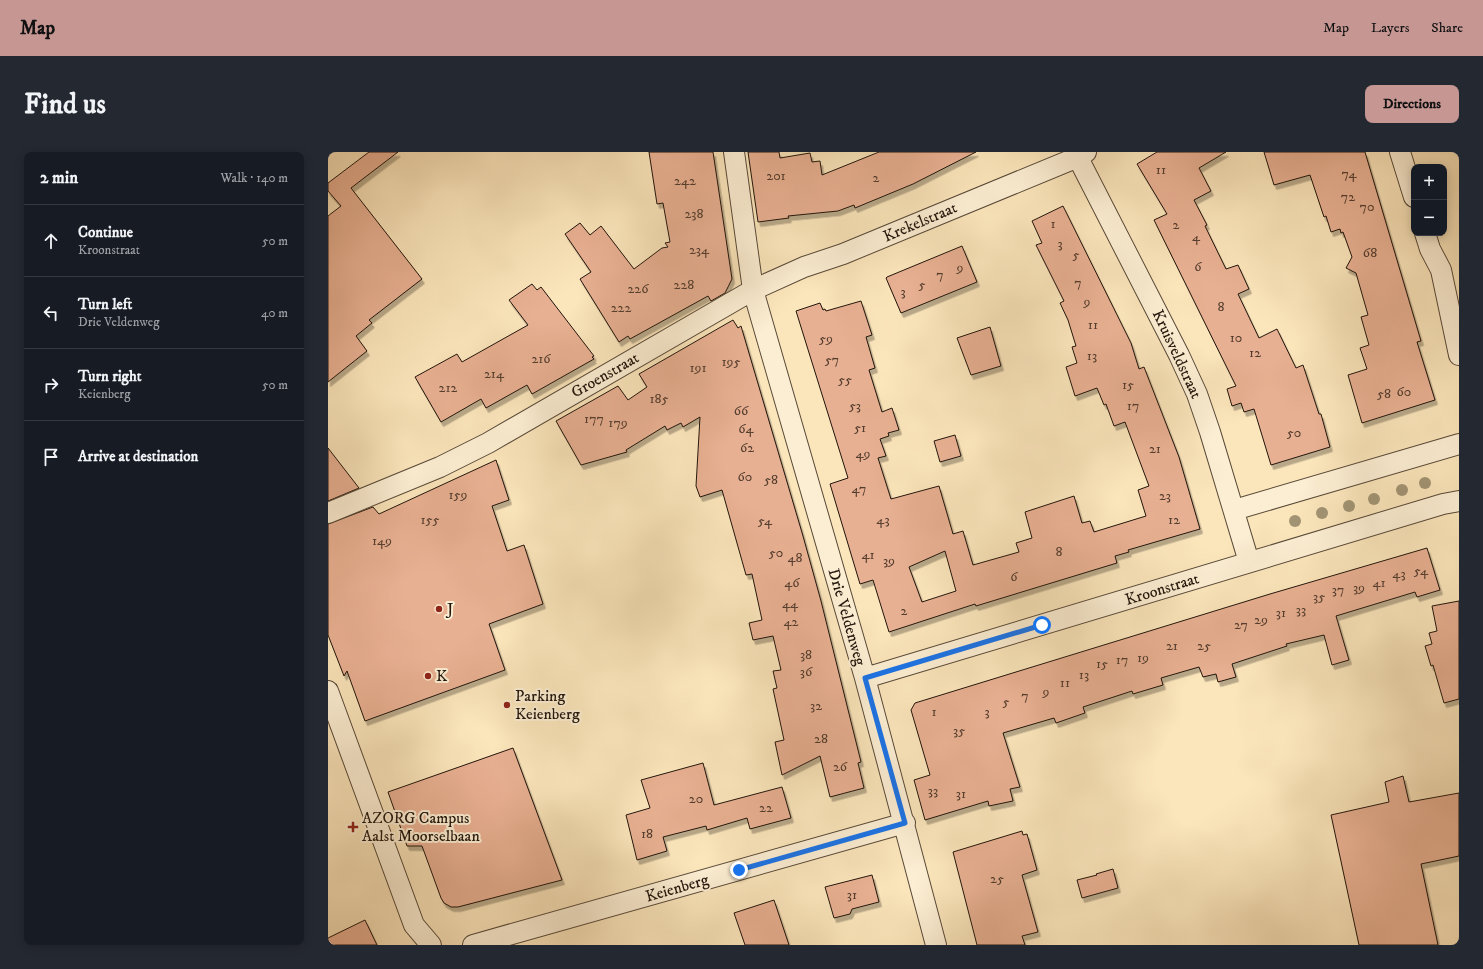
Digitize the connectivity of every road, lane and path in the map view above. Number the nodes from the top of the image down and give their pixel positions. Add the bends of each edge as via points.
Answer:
1 (734, 152) edge
2 (1400, 152) edge
3 (1080, 154) edge
4 (1411, 187) edge
5 (1426, 236) edge
6 (753, 290) junction
7 (1459, 355) edge
8 (1459, 444) edge
9 (1459, 501) edge
10 (1234, 510) junction
11 (328, 513) edge
12 (1249, 562) junction
13 (865, 678) junction
14 (328, 690) edge
15 (905, 823) junction
16 (430, 945) edge
17 (473, 945) edge
18 (936, 945) edge

1 - 6 street
2 - 4 street
3 - 6 street, Krekelstraat
3 - 10 street, Kruisveldstraat via 1197,394
5 - 7 street via 1441,270
6 - 11 street, Groenstraat via 488,443 440,468
6 - 13 street, Drie Veldenweg
8 - 10 street
9 - 12 street, Kroonstraat
10 - 12 street, Kruisveldstraat
12 - 13 street, Kroonstraat
13 - 15 street, Drie Veldenweg
14 - 16 street via 414,925
15 - 17 street, Keienberg
15 - 18 street, Drie Veldenweg

